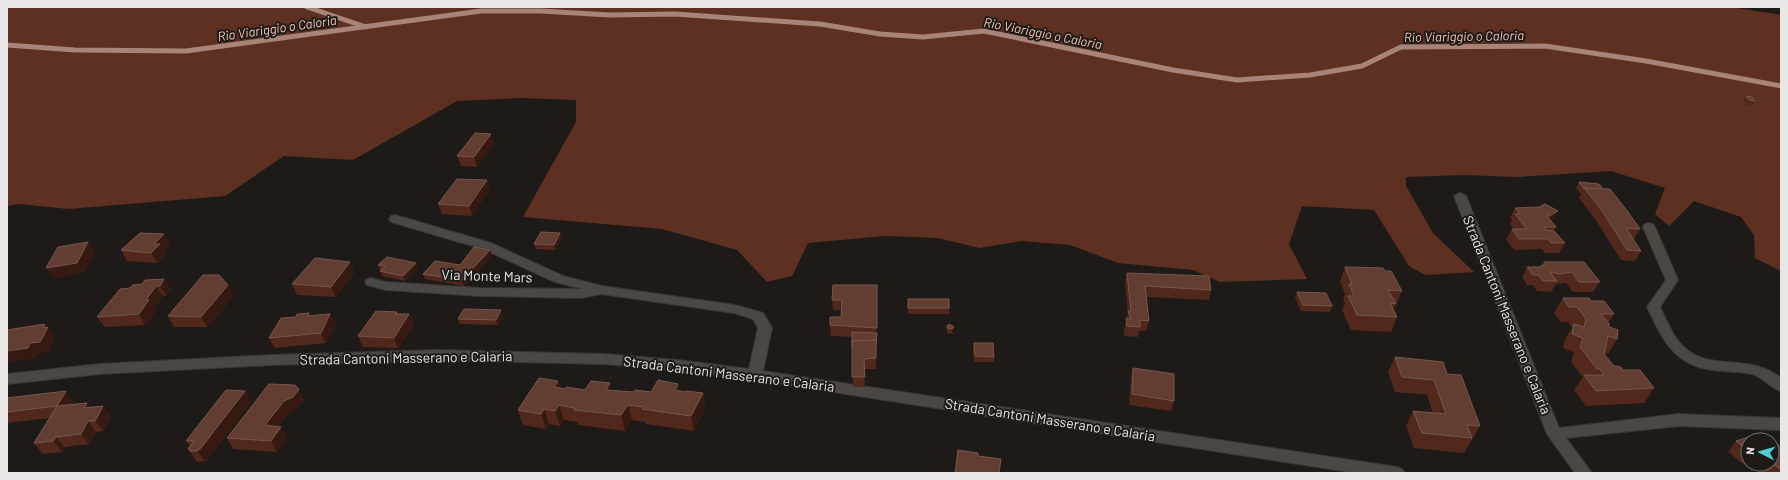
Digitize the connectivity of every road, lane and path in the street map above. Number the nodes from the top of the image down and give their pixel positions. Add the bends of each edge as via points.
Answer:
1 (1460, 196) dead end
2 (395, 219) dead end
3 (1649, 227) dead end
4 (371, 282) dead end
5 (602, 290) junction
6 (755, 375) junction
7 (7, 379) edge
8 (1781, 386) edge
9 (1781, 424) edge
10 (1554, 434) junction
11 (1397, 473) edge
12 (1584, 473) edge

1 - 10 street, Strada Cantoni Masserano e Calaria
2 - 5 street, Via Monte Mars via 487,246 559,279
3 - 8 street via 1672,280 1653,307 1674,344 1694,361 1760,371
4 - 5 street, Via Monte Mars via 386,286 480,292 581,294
5 - 6 street, Via Monte Mars via 735,309 758,316 765,328
6 - 7 street, Strada Cantoni Masserano e Calaria via 603,359 438,355 100,369
6 - 11 street, Strada Cantoni Masserano e Calaria
9 - 10 street via 1679,420
10 - 12 street, Strada Cantoni Masserano e Calaria

